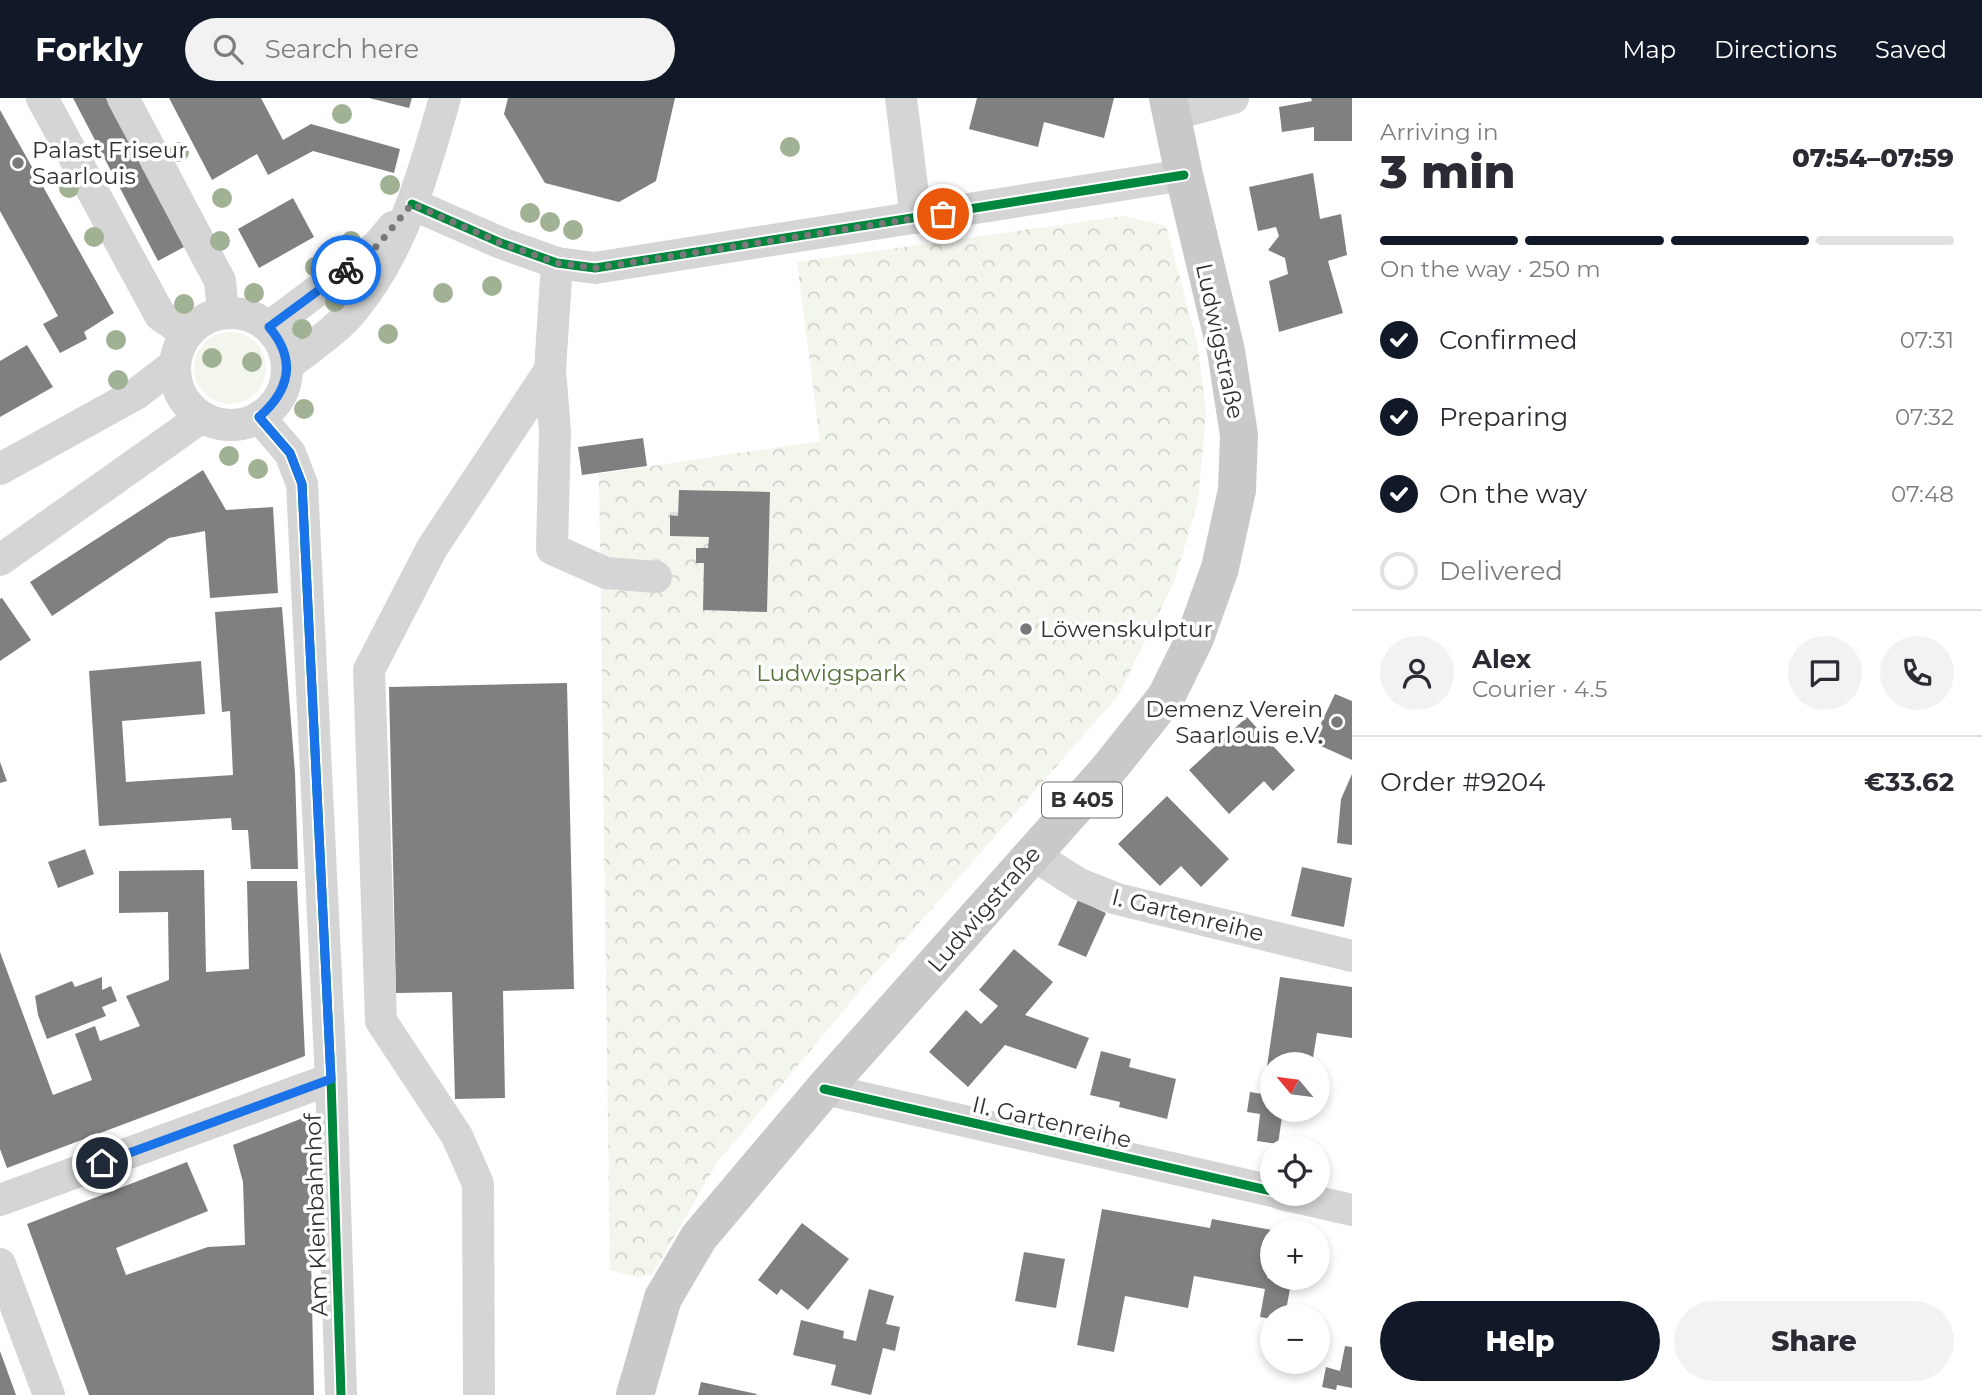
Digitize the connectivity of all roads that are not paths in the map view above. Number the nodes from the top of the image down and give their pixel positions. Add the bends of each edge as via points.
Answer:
1 (42, 98) edge
2 (123, 98) edge
3 (445, 98) edge
4 (901, 98) edge
5 (1233, 98) edge
6 (1169, 106) edge
7 (1184, 176) junction
8 (412, 204) junction
9 (916, 218) junction
10 (557, 263) junction
11 (223, 313) junction
12 (269, 327) junction
13 (187, 333) junction
14 (174, 365) junction
15 (287, 366) junction
16 (550, 370) junction
17 (202, 417) junction
18 (259, 417) junction
19 (0, 469) edge
20 (0, 560) edge
21 (656, 577) dead end
22 (1032, 854) junction
23 (1352, 956) edge
24 (331, 1079) junction
25 (824, 1089) junction
26 (1260, 1188) edge
27 (0, 1200) edge
28 (1330, 1205) edge
29 (1352, 1210) edge
30 (0, 1264) edge
31 (49, 1395) edge
32 (341, 1395) edge
33 (479, 1395) edge
34 (635, 1395) edge

1 - 13 street via 160,315
2 - 11 street via 220,281
3 - 8 street
4 - 9 street
5 - 6 street
6 - 7 main road, Ludwigstraße / B 405
7 - 9 street
7 - 22 main road, Ludwigstraße / B 405 via 1226,351 1239,435 1237,489 1220,568 1195,638 1166,697
8 - 10 street
8 - 12 street via 377,246
8 - 15 street via 377,277 352,312
9 - 10 street via 596,268
10 - 16 street
11 - 12 street via 253,317
11 - 13 street
12 - 15 street
13 - 14 street
14 - 17 street via 181,395
14 - 19 street via 136,394
15 - 18 street via 284,386 274,404
16 - 21 street via 555,431 552,548 606,573
16 - 33 street via 432,548 369,670 381,1021 457,1136 478,1184
17 - 18 street via 220,424 241,424
17 - 20 street
18 - 24 street, Am Kleinbahnhof via 290,453 302,484
22 - 23 street, I. Gartenreihe via 1079,884 1117,900
22 - 25 main road, Ludwigstraße / B 405
24 - 27 street
24 - 32 street, Am Kleinbahnhof
25 - 26 street, II. Gartenreihe
25 - 34 main road, Ludwigstraße / B 405 via 699,1237 663,1298
28 - 29 street
30 - 31 street

